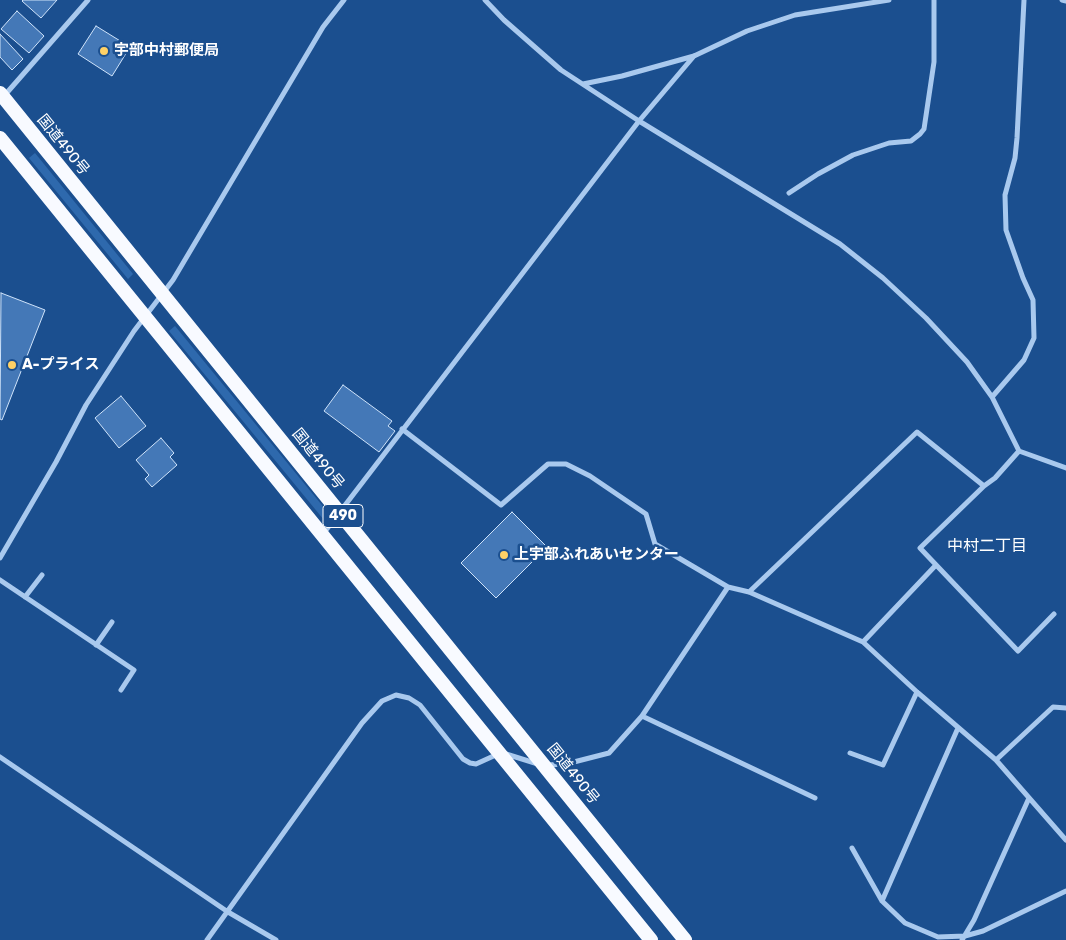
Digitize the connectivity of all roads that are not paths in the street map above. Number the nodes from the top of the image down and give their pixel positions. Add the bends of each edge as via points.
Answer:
1 (88, 0) edge
2 (344, 0) edge
3 (485, 0) edge
4 (889, 0) edge
5 (934, 0) edge
6 (1024, 0) edge
7 (1062, 0) edge
8 (1066, 1) edge
9 (694, 56) junction
10 (583, 84) junction
11 (1, 98) edge
12 (640, 121) junction
13 (0, 138) edge
14 (789, 193) dead end
15 (163, 295) junction
16 (145, 316) junction
17 (992, 397) junction
18 (402, 429) junction
19 (1019, 452) junction
20 (1066, 468) edge
21 (984, 486) junction
22 (340, 512) junction
23 (323, 534) junction
24 (0, 558) edge
25 (936, 565) junction
26 (42, 575) dead end
27 (0, 580) edge
28 (728, 587) junction
29 (749, 592) junction
30 (25, 597) junction
31 (1054, 614) dead end
32 (112, 622) dead end
33 (863, 642) junction
34 (96, 645) junction
35 (121, 690) dead end
36 (917, 692) junction
37 (1066, 708) edge
38 (642, 716) junction
39 (958, 728) junction
40 (850, 752) dead end
41 (501, 753) junction
42 (0, 757) edge
43 (996, 760) junction
44 (545, 766) junction
45 (815, 798) dead end
46 (1029, 798) junction
47 (1066, 840) edge
48 (852, 848) dead end
49 (1066, 891) edge
50 (882, 901) junction
51 (228, 912) junction
52 (964, 938) edge
53 (207, 940) edge
54 (276, 940) edge
55 (651, 940) edge
56 (685, 940) edge

1 - 11 street
2 - 15 street via 323,26
3 - 10 street via 561,70
4 - 9 street via 795,15 747,31
5 - 14 street via 934,62 924,129 911,141 889,143 853,155
6 - 17 street via 1017,138 1005,195 1006,230 1033,300 1034,338 1024,360
7 - 8 street
9 - 10 street
9 - 12 street
10 - 12 street
11 - 15 highway, 国道490号 / 490
12 - 17 street via 840,244 926,318 967,362
12 - 18 street
13 - 16 highway, 490
15 - 16 street
15 - 22 highway, 国道490号 / 490
16 - 23 highway, 490
16 - 24 street via 86,405
17 - 19 street
18 - 22 street
18 - 28 street via 501,505 548,464 566,464 590,476 646,514 655,544
19 - 20 street
19 - 21 street
21 - 25 street via 920,548
21 - 29 street via 917,432
22 - 23 street
22 - 44 highway, 国道490号 / 490
23 - 41 highway, 490
25 - 31 street via 1018,652
25 - 33 street
26 - 30 street
27 - 30 street
28 - 29 street
28 - 38 street
29 - 33 street
30 - 34 street
32 - 34 street
33 - 36 street
34 - 35 street via 134,670
36 - 39 street
36 - 40 street via 883,765
37 - 43 street via 1053,706
38 - 44 street via 608,753
38 - 45 street
39 - 43 street
39 - 50 street
41 - 44 street
41 - 51 street via 476,764 463,759 420,705 396,695 382,701 362,723
41 - 55 highway, 490
42 - 51 street
43 - 46 street
44 - 56 highway, 国道490号 / 490
46 - 47 street
46 - 52 street
48 - 50 street
49 - 52 street
50 - 52 street via 905,923 938,937
51 - 53 street
51 - 54 street

